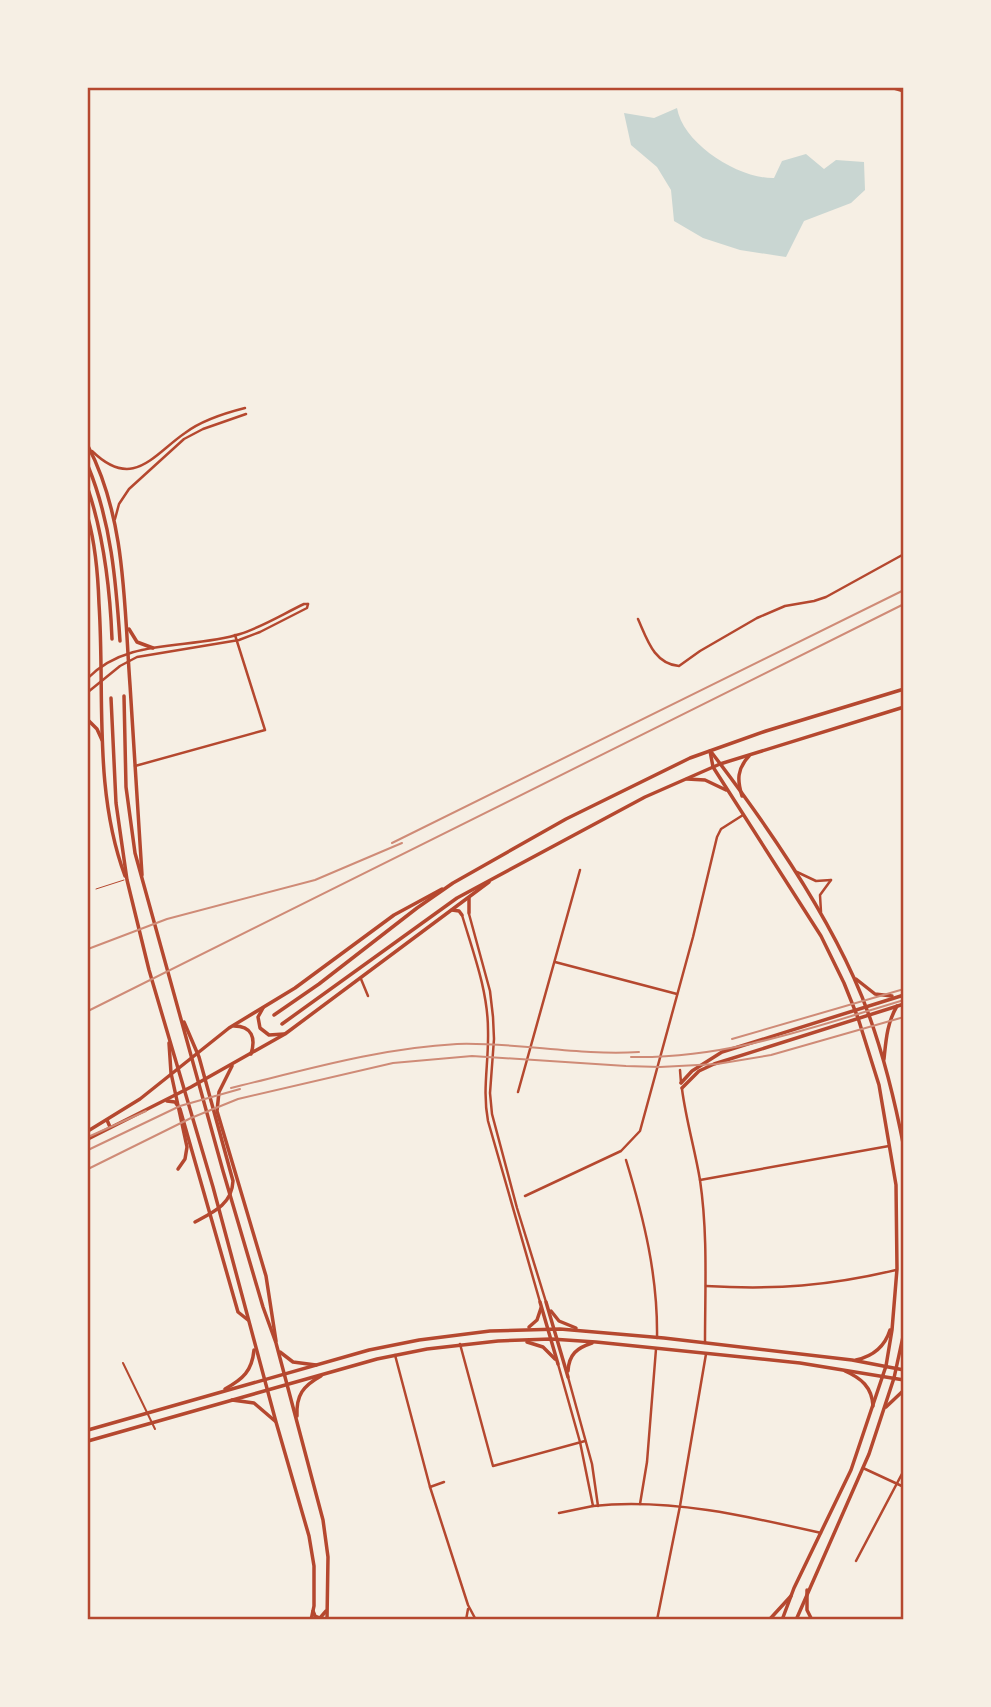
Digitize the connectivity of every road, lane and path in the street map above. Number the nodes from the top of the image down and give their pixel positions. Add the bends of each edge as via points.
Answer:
1 (894, 88) edge
2 (904, 90) edge
3 (245, 408) dead end
4 (246, 414) dead end
5 (88, 447) edge
6 (88, 466) edge
7 (88, 489) edge
8 (88, 518) edge
9 (115, 526) junction
10 (904, 554) edge
11 (638, 619) dead end
12 (127, 625) junction
13 (235, 635) junction
14 (111, 639) dead end
15 (237, 640) junction
16 (120, 641) dead end
17 (153, 648) junction
18 (129, 653) junction
19 (129, 660) junction
20 (102, 664) junction
21 (88, 678) edge
22 (102, 679) junction
23 (904, 689) edge
24 (88, 692) edge
25 (124, 696) dead end
26 (111, 698) dead end
27 (904, 707) edge
28 (88, 720) edge
29 (103, 741) junction
30 (710, 751) junction
31 (751, 754) junction
32 (720, 764) junction
33 (134, 767) junction
34 (713, 767) junction
35 (682, 780) junction
36 (726, 790) junction
37 (743, 796) junction
38 (743, 815) junction
39 (790, 865) junction
40 (580, 870) dead end
41 (502, 873) junction
42 (143, 881) junction
43 (127, 882) junction
44 (453, 883) junction
45 (96, 889) dead end
46 (470, 896) junction
47 (450, 911) junction
48 (469, 913) joint
49 (462, 915) joint
50 (822, 915) junction
51 (555, 962) junction
52 (852, 974) junction
53 (361, 979) junction
54 (677, 994) junction
55 (902, 995) edge
56 (368, 996) dead end
57 (901, 1004) edge
58 (267, 1005) junction
59 (177, 1007) junction
60 (866, 1007) junction
61 (855, 1010) junction
62 (274, 1015) dead end
63 (869, 1015) junction
64 (858, 1018) junction
65 (282, 1024) dead end
66 (229, 1028) junction
67 (167, 1031) junction
68 (285, 1034) junction
69 (250, 1055) junction
70 (883, 1061) junction
71 (233, 1065) junction
72 (680, 1070) dead end
73 (682, 1085) junction
74 (519, 1092) dead end
75 (162, 1102) junction
76 (107, 1120) junction
77 (110, 1127) junction
78 (88, 1130) edge
79 (88, 1139) edge
80 (891, 1146) junction
81 (904, 1148) edge
82 (626, 1160) dead end
83 (178, 1169) dead end
84 (700, 1180) junction
85 (526, 1196) dead end
86 (195, 1222) dead end
87 (897, 1269) junction
88 (706, 1286) junction
89 (540, 1302) junction
90 (546, 1302) junction
91 (893, 1321) junction
92 (251, 1323) junction
93 (523, 1329) junction
94 (548, 1329) junction
95 (555, 1329) junction
96 (588, 1331) junction
97 (903, 1335) edge
98 (657, 1338) junction
99 (551, 1339) junction
100 (519, 1340) junction
101 (558, 1340) junction
102 (596, 1342) junction
103 (276, 1343) junction
104 (705, 1343) junction
105 (255, 1344) junction
106 (460, 1344) junction
107 (656, 1349) junction
108 (278, 1350) junction
109 (706, 1354) junction
110 (396, 1356) junction
111 (852, 1360) junction
112 (123, 1363) dead end
113 (558, 1364) junction
114 (316, 1365) junction
115 (886, 1366) junction
116 (840, 1368) junction
117 (897, 1368) junction
118 (904, 1370) edge
119 (284, 1374) junction
120 (321, 1376) junction
121 (883, 1376) junction
122 (568, 1377) junction
123 (894, 1378) junction
124 (264, 1380) junction
125 (904, 1380) edge
126 (286, 1385) junction
127 (225, 1389) junction
128 (268, 1390) junction
129 (904, 1390) edge
130 (202, 1396) junction
131 (232, 1400) junction
132 (206, 1407) junction
133 (873, 1410) junction
134 (883, 1412) junction
135 (276, 1422) junction
136 (298, 1425) junction
137 (155, 1429) dead end
138 (88, 1430) edge
139 (88, 1441) edge
140 (585, 1441) junction
141 (580, 1442) junction
142 (863, 1468) junction
143 (904, 1470) edge
144 (444, 1482) dead end
145 (896, 1484) junction
146 (430, 1486) junction
147 (904, 1488) edge
148 (640, 1504) junction
149 (596, 1506) junction
150 (680, 1506) junction
151 (559, 1513) dead end
152 (821, 1532) junction
153 (856, 1561) dead end
154 (807, 1590) junction
155 (791, 1596) junction
156 (468, 1605) junction
157 (314, 1606) junction
158 (327, 1609) junction
159 (311, 1619) edge
160 (327, 1619) edge
161 (466, 1619) edge
162 (476, 1619) edge
163 (657, 1619) edge
164 (769, 1619) edge
165 (782, 1619) edge
166 (796, 1619) edge
167 (812, 1619) edge

1 - 2 main road
3 - 5 street via 194,427 154,460 138,467 106,462
4 - 9 street via 203,429 176,446 129,489 119,504
5 - 9 main road
6 - 16 main road via 112,554
7 - 14 main road via 107,572
8 - 20 main road via 98,563
9 - 12 main road
10 - 11 street via 826,597 757,618 679,666 655,655
12 - 17 main road via 137,642
12 - 18 main road
13 - 15 street
13 - 15 street via 308,604 273,626
13 - 17 street
15 - 19 street
15 - 33 street via 265,730
17 - 18 street
18 - 19 main road
18 - 20 street
19 - 22 street
19 - 33 main road
20 - 21 street
20 - 22 main road
22 - 24 street
22 - 29 main road
23 - 30 main road
25 - 42 main road via 128,808
26 - 43 main road via 116,803
27 - 31 main road
28 - 29 main road
29 - 43 main road via 110,821
30 - 32 main road
30 - 34 main road
30 - 44 main road via 556,824
31 - 32 main road
31 - 37 main road via 739,773
32 - 34 main road
32 - 37 main road
33 - 42 main road
34 - 35 main road
34 - 36 main road
35 - 36 main road via 705,780
35 - 41 main road
36 - 38 main road
37 - 39 main road
38 - 54 street via 719,833
38 - 61 main road via 821,936
39 - 50 main road
39 - 50 street via 811,880 831,880 820,895
40 - 51 street
41 - 46 main road
41 - 65 main road via 413,928
42 - 59 main road
43 - 45 lane
43 - 67 main road
44 - 58 main road via 394,915
44 - 62 main road
46 - 47 main road
46 - 48 main road
47 - 49 main road
47 - 53 main road
48 - 90 street via 494,1017 492,1114
49 - 89 street via 485,997 488,1121
50 - 52 main road
51 - 54 street
51 - 74 street
52 - 55 main road via 875,994
52 - 60 main road
53 - 56 street
53 - 68 main road
54 - 85 street via 635,1139 602,1161
55 - 60 main road
57 - 63 main road
57 - 70 main road via 888,1026
58 - 66 main road
58 - 68 main road via 258,1017 260,1028 270,1035
59 - 86 main road via 199,1057 233,1181 225,1203
59 - 103 main road
60 - 61 main road
60 - 63 main road
61 - 64 main road
61 - 73 main road via 722,1052 692,1071
63 - 64 main road
63 - 70 main road
64 - 73 main road via 714,1064
64 - 80 main road via 879,1085
66 - 69 main road via 243,1027 252,1034
66 - 76 main road
67 - 83 main road via 187,1147
67 - 92 main road
68 - 69 main road
69 - 71 main road
70 - 81 main road
71 - 75 main road
71 - 103 main road via 219,1092 217,1111 266,1276
72 - 73 street
73 - 84 street
75 - 77 main road
75 - 92 main road via 175,1102 180,1109 237,1312
76 - 77 main road
76 - 78 main road
77 - 79 main road
80 - 84 street
80 - 87 main road
82 - 98 street via 652,1258
84 - 88 street
87 - 88 street via 814,1286
87 - 91 main road
88 - 104 street
89 - 93 main road via 537,1320
89 - 94 main road
90 - 95 main road
90 - 96 main road via 559,1321
91 - 111 main road via 880,1349
91 - 115 main road
92 - 105 main road
93 - 94 main road
93 - 114 main road via 419,1339
94 - 95 main road
94 - 99 main road
95 - 96 main road
95 - 101 main road
96 - 98 main road
97 - 117 main road
98 - 104 main road
99 - 100 main road
99 - 101 main road
99 - 113 main road
100 - 106 main road
100 - 113 main road via 543,1347
101 - 102 main road
101 - 122 main road
102 - 107 main road
102 - 122 main road via 574,1352
103 - 108 main road
104 - 111 main road
105 - 124 main road
105 - 127 main road via 246,1376
106 - 110 main road
106 - 141 street via 493,1466
107 - 109 main road
107 - 148 street
108 - 114 main road via 293,1362
108 - 119 main road
109 - 116 main road
109 - 150 street
110 - 120 main road
110 - 146 street
111 - 115 main road
112 - 137 street
113 - 141 street
114 - 119 main road
115 - 117 main road
115 - 121 main road
116 - 121 main road
116 - 133 main road via 866,1385
117 - 118 main road
117 - 123 main road
119 - 124 main road
119 - 126 main road
120 - 126 main road
120 - 136 main road via 300,1393
121 - 123 main road
121 - 133 main road
122 - 140 street
123 - 125 main road
123 - 134 main road
124 - 127 main road
124 - 128 main road
126 - 128 main road
126 - 136 main road
127 - 130 main road
128 - 131 main road
128 - 135 main road
129 - 134 main road
130 - 132 main road
130 - 138 main road
131 - 132 main road
131 - 135 main road via 254,1403
132 - 139 main road
133 - 152 main road
134 - 142 main road
135 - 157 main road via 309,1536
136 - 158 main road via 326,1537
140 - 141 street
140 - 149 street
141 - 149 street
142 - 145 street
142 - 154 main road
143 - 145 street
144 - 146 street
145 - 147 street
145 - 153 street
146 - 156 street
148 - 149 street
148 - 150 street
149 - 151 street
150 - 152 street
150 - 163 street
152 - 155 main road
154 - 166 main road
154 - 167 main road via 807,1611
155 - 164 main road
155 - 165 main road
156 - 161 street
156 - 162 street
157 - 158 main road via 317,1618
157 - 159 main road
158 - 160 main road

